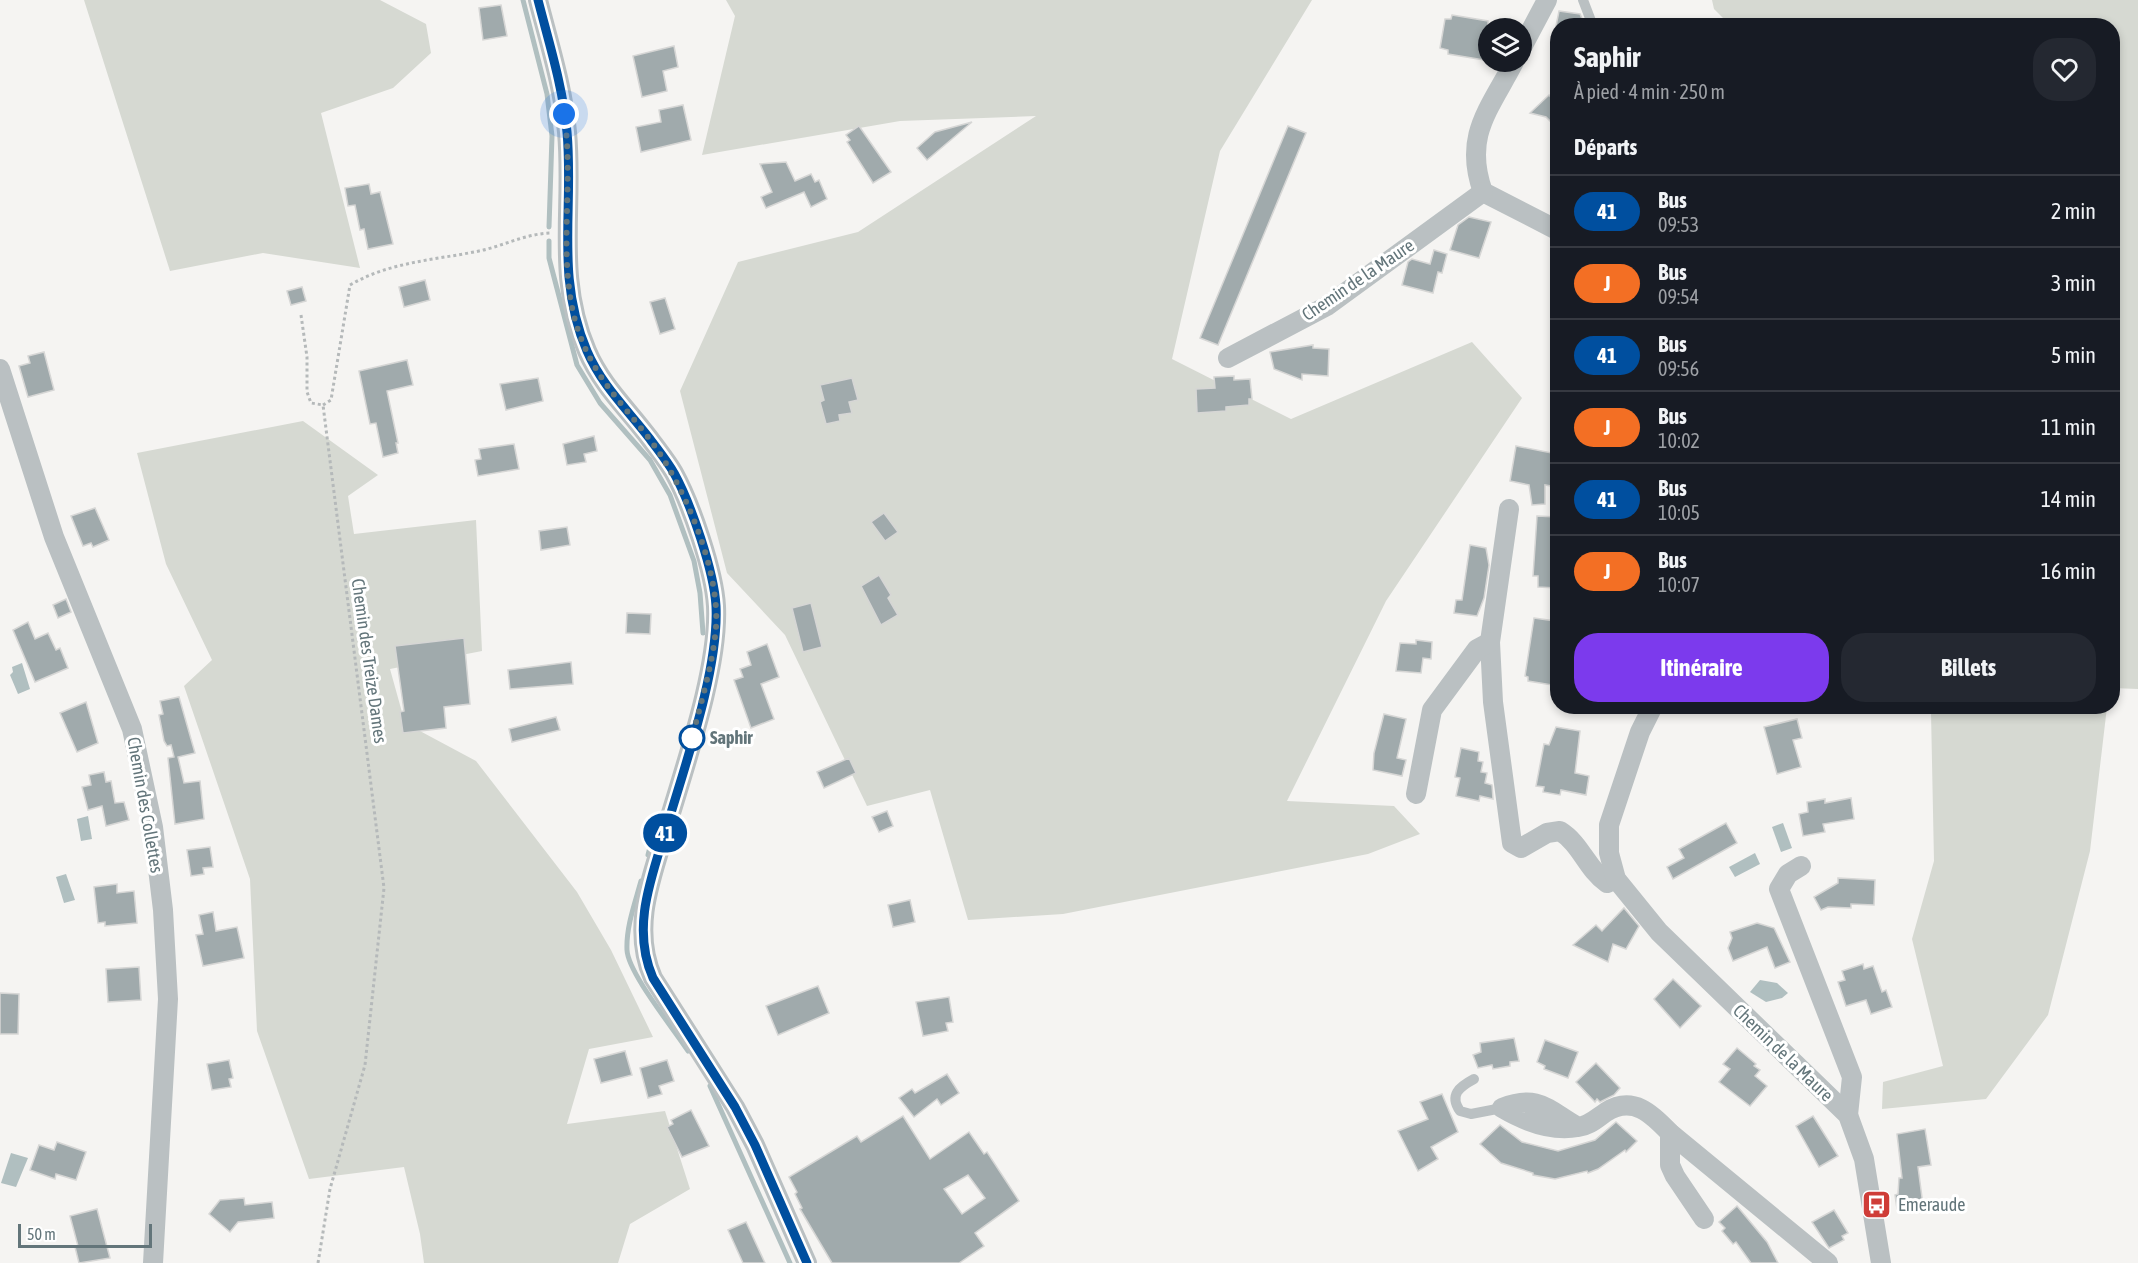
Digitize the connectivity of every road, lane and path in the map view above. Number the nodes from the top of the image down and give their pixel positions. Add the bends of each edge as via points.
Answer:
1 (538, 0) edge
2 (1547, 0) edge
3 (1583, 0) edge
4 (1590, 18) edge
5 (1532, 28) edge
6 (1509, 72) edge
7 (1483, 192) junction
8 (1550, 226) edge
9 (566, 235) junction
10 (302, 315) dead end
11 (1228, 358) dead end
12 (0, 369) edge
13 (323, 405) junction
14 (1509, 509) dead end
15 (1490, 642) junction
16 (1649, 714) edge
17 (1416, 794) dead end
18 (1801, 866) dead end
19 (1616, 879) junction
20 (1474, 1079) dead end
21 (1502, 1108) joint
22 (1848, 1115) junction
23 (1670, 1133) junction
24 (1704, 1219) dead end
25 (153, 1263) edge
26 (318, 1263) edge
27 (807, 1263) edge
28 (1828, 1263) edge
29 (1881, 1263) edge

1 - 9 street via 567,130
2 - 5 street
3 - 4 lane
6 - 7 street via 1481,125 1474,148 1474,168
7 - 8 street
7 - 11 street, Chemin de la Maure via 1327,306
9 - 13 path via 544,233 480,251 428,258 350,285 331,400
9 - 27 street via 570,296 587,351 606,387 674,472 710,573 716,603 705,685 643,914 646,961 735,1107
10 - 13 path via 307,392 311,403
12 - 25 street, Chemin des Collettes via 54,537 132,729 153,826 168,999
13 - 26 path, Chemin des Treize Dames via 384,888 365,1065 330,1189
14 - 15 street, Chemin de la Maure
15 - 17 street via 1477,649 1432,710
15 - 19 street, Chemin de la Maure via 1493,702 1512,843 1521,848 1546,833 1560,831 1572,839 1597,876 1607,883
16 - 19 street, Chemin de la Maure via 1609,825 1609,853
18 - 22 street via 1788,874 1779,889 1852,1077
19 - 22 street, Chemin de la Maure via 1659,932
20 - 21 lane via 1460,1086 1455,1094 1460,1111 1472,1114
21 - 23 street via 1537,1124 1557,1128 1578,1127 1608,1111 1634,1106 1649,1111
22 - 29 street, Chemin de la Maure via 1863,1159
23 - 24 street via 1675,1176
23 - 28 street

